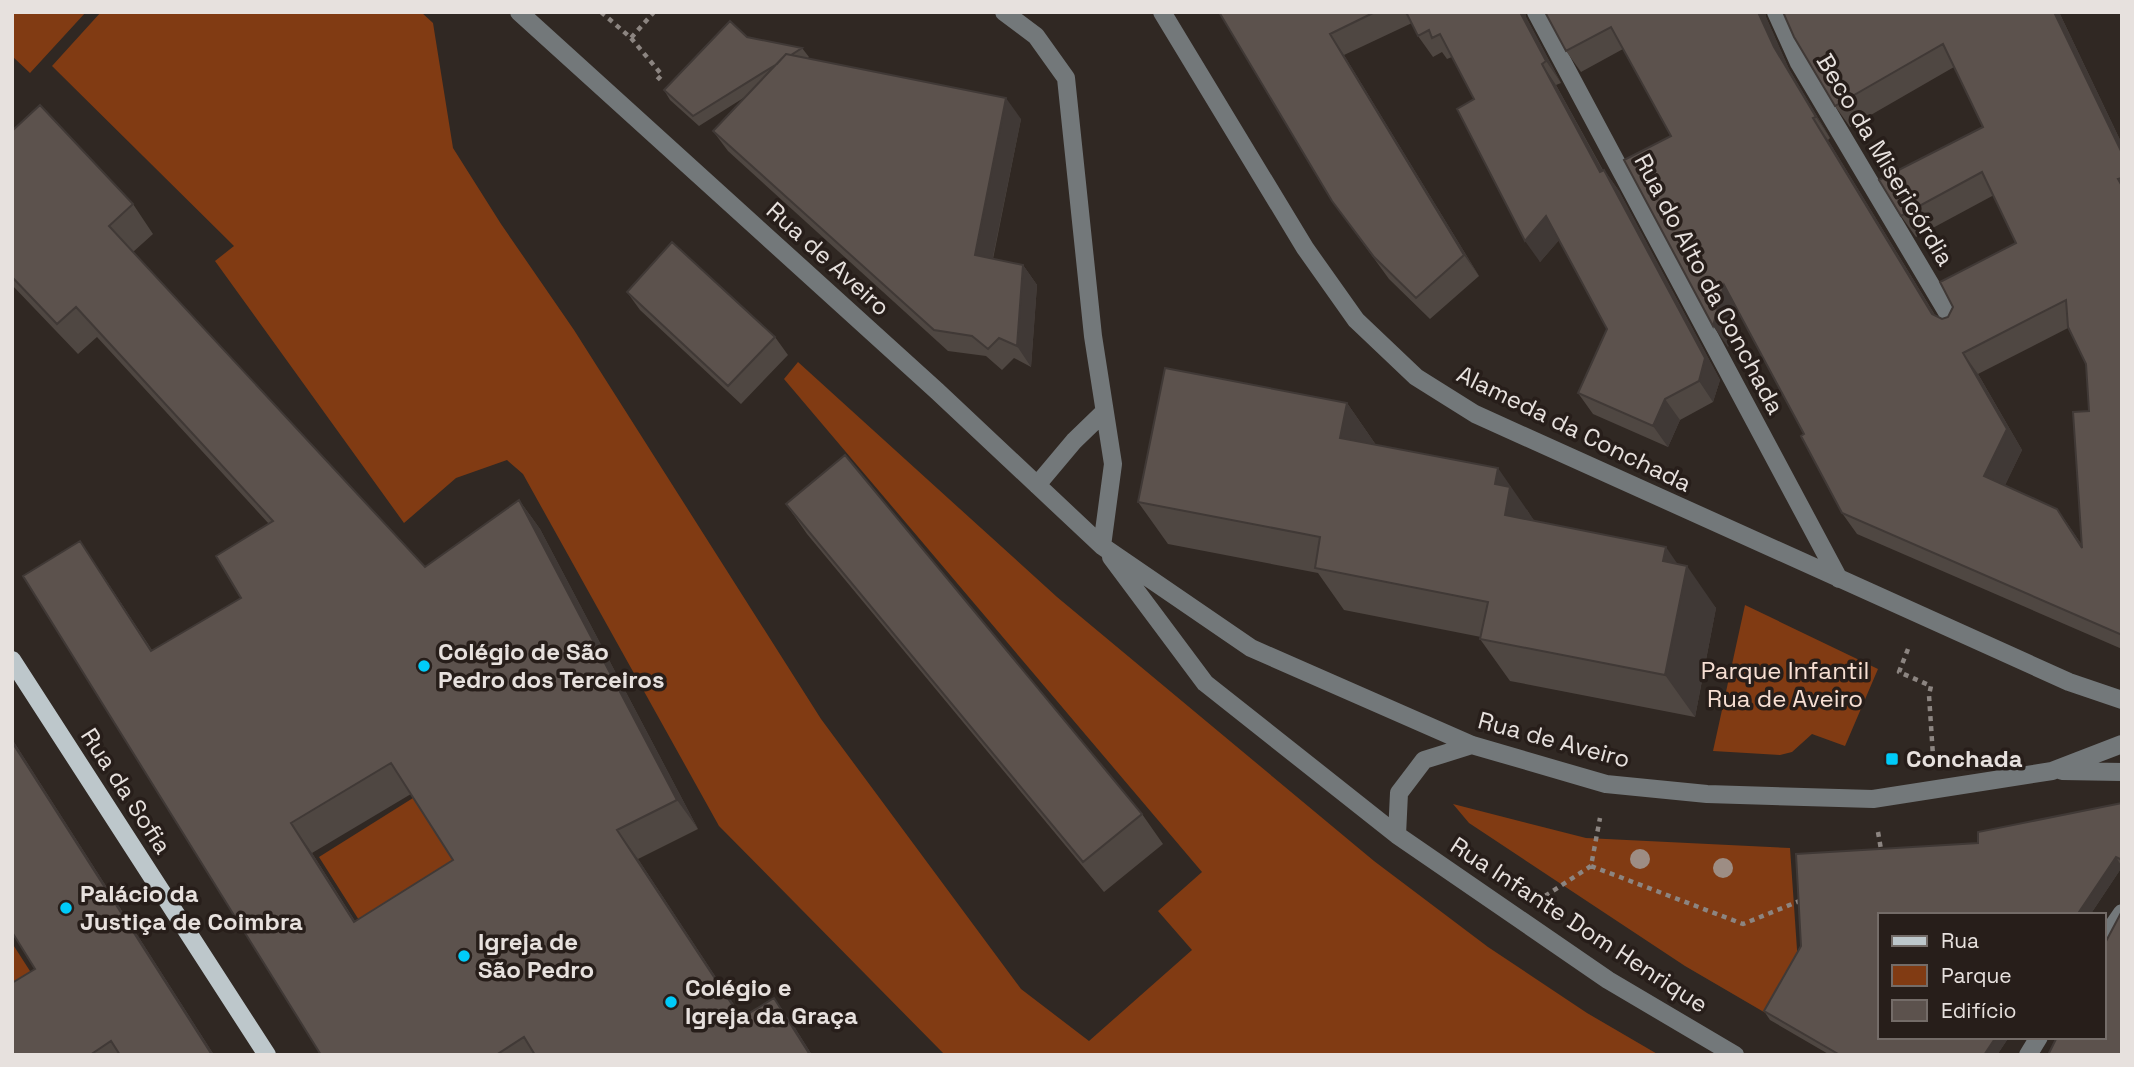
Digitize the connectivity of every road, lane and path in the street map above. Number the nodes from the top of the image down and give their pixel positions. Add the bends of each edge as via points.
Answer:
1 (519, 12) edge
2 (601, 12) edge
3 (654, 12) edge
4 (1004, 12) edge
5 (1162, 12) edge
6 (1536, 12) edge
7 (1776, 12) edge
8 (631, 38) junction
9 (655, 82) dead end
10 (1957, 329) edge
11 (1104, 412) junction
12 (1037, 485) junction
13 (1102, 546) junction
14 (1839, 579) junction
15 (12, 660) edge
16 (1899, 672) dead end
17 (2122, 700) edge
18 (2122, 744) edge
19 (1472, 746) junction
20 (1945, 754) dead end
21 (2052, 771) junction
22 (2122, 772) edge
23 (1606, 784) junction
24 (1397, 835) junction
25 (1591, 866) junction
26 (1804, 899) edge
27 (2122, 913) edge
28 (1515, 916) junction
29 (2106, 936) edge
30 (2038, 1039) edge
31 (267, 1055) edge
32 (1734, 1055) edge
33 (2028, 1055) edge

1 - 12 street, Rua de Aveiro
2 - 8 path
3 - 8 path
4 - 11 street via 1036,36 1066,78
5 - 14 street, Alameda da Conchada via 1305,248 1356,320 1416,377 1475,414
6 - 14 street, Rua do Alto da Conchada
7 - 10 street, Beco da Misericórdia via 1799,63
8 - 9 path via 662,75
11 - 12 street
11 - 13 street via 1113,464
12 - 13 street, Rua de Aveiro
13 - 19 street, Rua de Aveiro via 1251,648
13 - 24 street, Rua de Aveiro via 1205,683
14 - 17 street, Alameda da Conchada via 2069,682
15 - 31 main road, Rua da Sofia
16 - 20 path via 1931,686 1932,756
18 - 21 street, Rua de Aveiro
19 - 23 street, Rua de Aveiro
19 - 24 street via 1424,760 1399,793
21 - 22 street
21 - 23 street, Rua de Aveiro via 1873,799 1707,794
23 - 25 path
24 - 28 street, Rua Infante Dom Henrique
25 - 26 path via 1743,924
25 - 28 path
27 - 29 street
28 - 32 street, Rua Infante Dom Henrique via 1608,980
30 - 33 street

